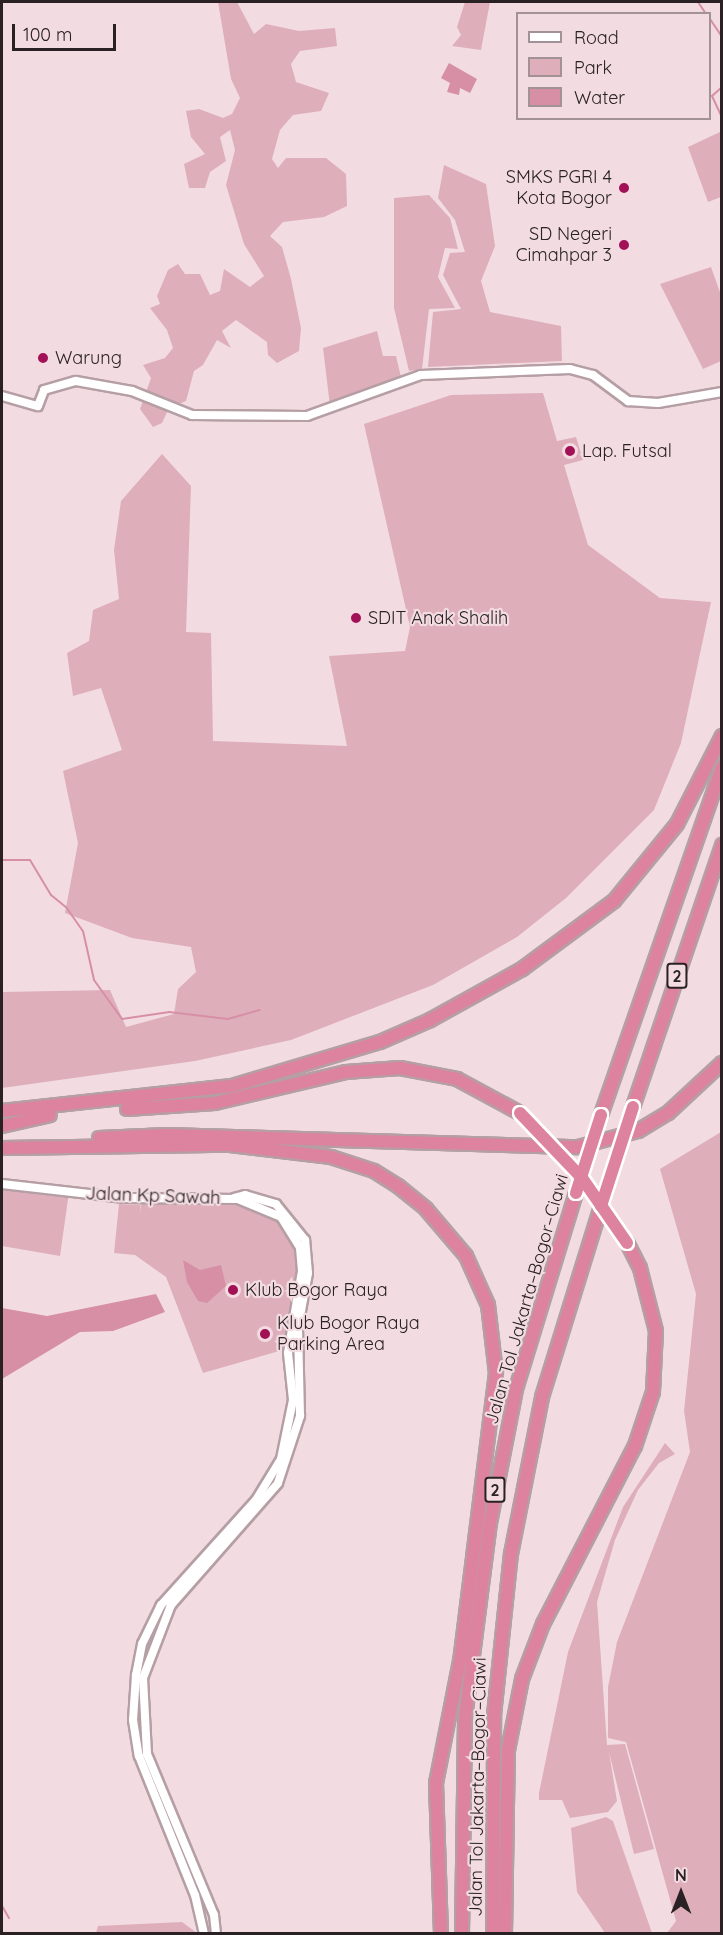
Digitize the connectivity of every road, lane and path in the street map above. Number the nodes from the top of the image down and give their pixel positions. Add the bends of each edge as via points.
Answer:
1 (722, 392) edge
2 (2, 396) edge
3 (722, 736) edge
4 (722, 767) edge
5 (722, 845) edge
6 (722, 1063) edge
7 (2, 1111) edge
8 (2, 1126) edge
9 (2, 1141) edge
10 (2, 1148) edge
11 (2, 1184) edge
12 (234, 1198) junction
13 (204, 1934) edge
14 (216, 1934) edge
15 (441, 1934) edge
16 (462, 1934) edge
17 (493, 1934) edge
18 (505, 1934) edge

1 - 2 street via 658,403 628,401 593,375 570,369 421,375 339,409 307,416 192,415 132,392 76,381 44,390 38,406
3 - 7 highway via 677,824 614,901 522,969 430,1020 380,1042 232,1086
4 - 16 highway, Jalan Tol Jakarta–Bogor–Ciawi / 2, bridge via 601,1115 516,1389 490,1523 465,1718
5 - 17 highway, Jalan Tol Jakarta–Bogor–Ciawi / 2, bridge via 633,1107 542,1397 508,1577 494,1715
6 - 9 highway via 668,1113 638,1131 578,1146 167,1135
8 - 18 highway, bridge via 80,1111 215,1103 346,1072 400,1068 457,1079 520,1113 582,1178 627,1243 640,1268 656,1331 653,1392 635,1446 543,1624 522,1679 508,1750
10 - 15 highway via 230,1145 331,1157 374,1171 398,1186 426,1209 466,1256 488,1305 496,1372 460,1661 436,1783
11 - 12 street, Jalan Kp Sawah via 124,1198
12 - 13 street via 281,1217 300,1248 302,1271 288,1353 293,1400 286,1438 266,1488 161,1605 142,1644 133,1703 139,1756 195,1895
12 - 14 street, Jalan Kp Sawah via 245,1195 276,1204 305,1240 308,1273 297,1327 300,1416 278,1483 171,1605 143,1677 147,1754 214,1915

